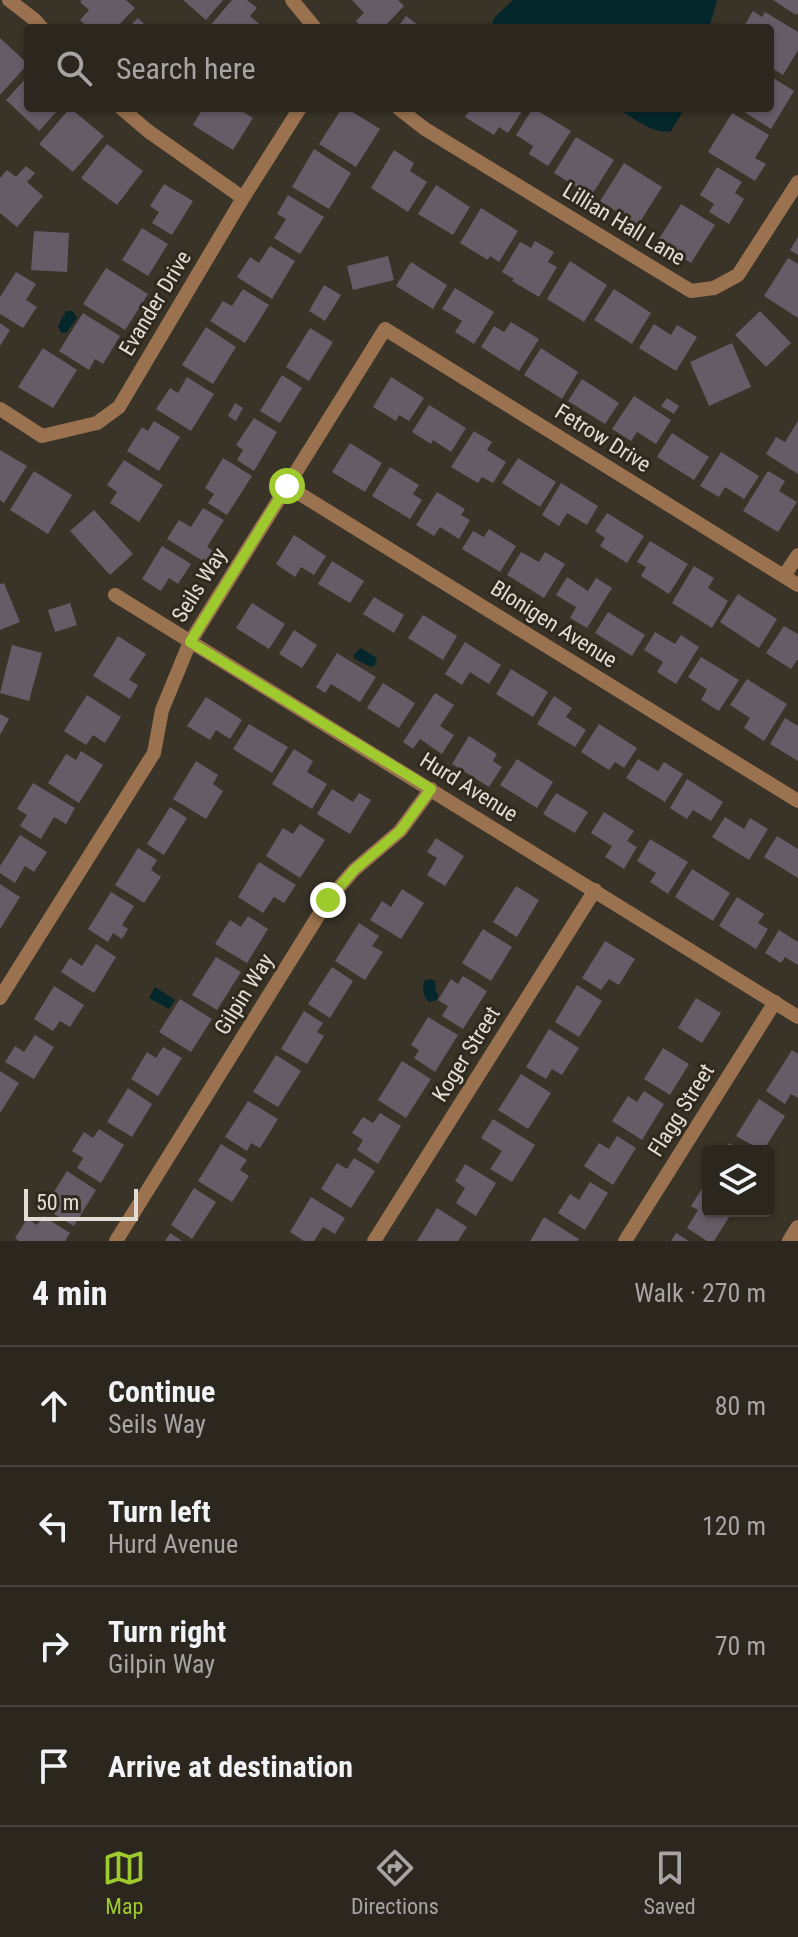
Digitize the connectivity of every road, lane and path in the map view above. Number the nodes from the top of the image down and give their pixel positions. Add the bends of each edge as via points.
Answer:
1 (9, 0) edge
2 (292, 0) edge
3 (38, 24) edge
4 (312, 24) edge
5 (126, 112) edge
6 (297, 112) edge
7 (403, 112) edge
8 (798, 182) edge
9 (243, 198) junction
10 (385, 329) joint
11 (0, 409) edge
12 (287, 486) junction
13 (798, 555) edge
14 (784, 576) junction
15 (798, 585) edge
16 (115, 595) dead end
17 (190, 642) junction
18 (431, 789) junction
19 (798, 801) edge
20 (595, 890) junction
21 (0, 998) edge
22 (775, 1002) junction
23 (798, 1017) edge
24 (798, 1228) edge
25 (116, 1241) edge
26 (374, 1241) edge
27 (625, 1241) edge
28 (790, 1241) edge

1 - 3 street
2 - 4 street
5 - 9 street
6 - 9 street, Evander Drive
7 - 8 street, Lillian Hall Lane via 691,291 714,288 738,275
9 - 11 street, Evander Drive via 119,407 97,423 42,436
10 - 12 street, Seils Way
10 - 14 street, Fetrow Drive
12 - 17 street, Seils Way
12 - 19 street, Blonigen Avenue
13 - 14 street
14 - 15 street, Fetrow Drive
16 - 17 street, Hurd Avenue
17 - 18 street, Hurd Avenue
17 - 21 street, Seils Way via 162,710 154,753
18 - 20 street, Hurd Avenue
18 - 25 street, Gilpin Way via 400,831 328,900
20 - 22 street, Hurd Avenue
20 - 26 street, Koger Street
22 - 23 street, Hurd Avenue
22 - 27 street, Flagg Street
24 - 28 street

